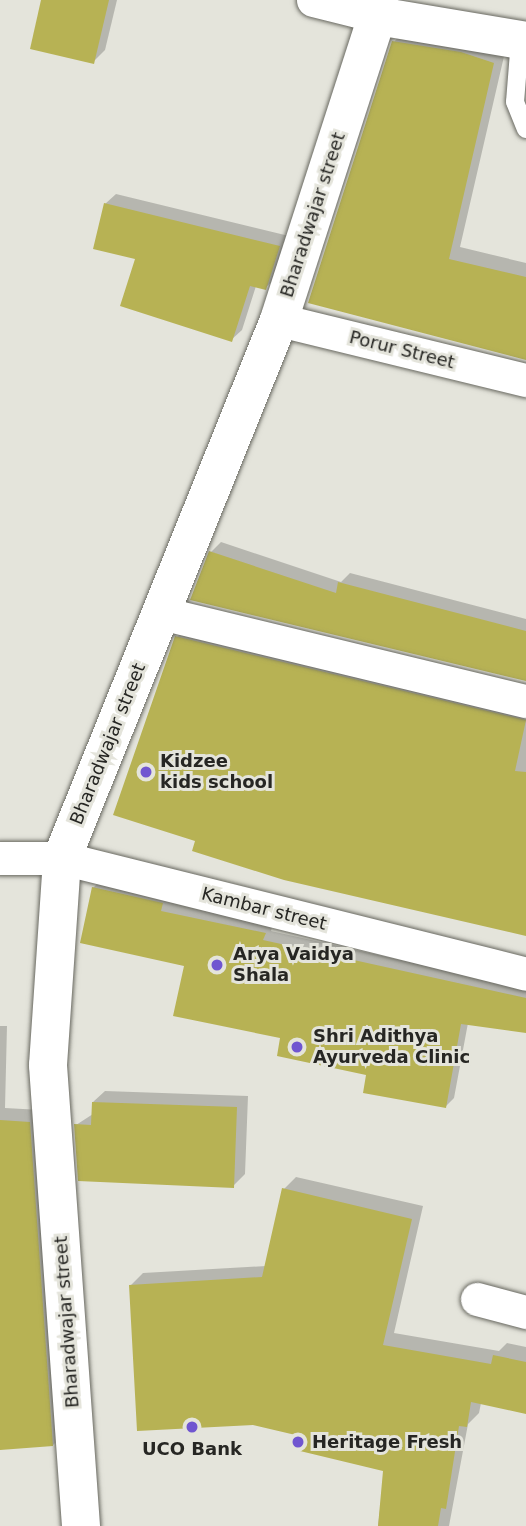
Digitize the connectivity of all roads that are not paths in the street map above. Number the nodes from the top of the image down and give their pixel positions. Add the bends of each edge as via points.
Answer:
1 (313, 0) edge
2 (379, 8) edge
3 (523, 41) edge
4 (526, 129) edge
5 (279, 320) junction
6 (526, 380) edge
7 (161, 613) junction
8 (526, 701) edge
9 (0, 858) edge
10 (62, 858) junction
11 (526, 974) edge
12 (477, 1298) dead end
13 (526, 1312) edge
14 (81, 1526) edge

1 - 2 street
2 - 3 street
2 - 5 street, Bharadwajar street
3 - 4 lane via 515,102
5 - 6 street, Porur Street
5 - 7 street, Bharadwajar street
7 - 8 street
7 - 10 street, Bharadwajar street
9 - 10 street, Kambar street
10 - 11 street, Kambar street
10 - 14 street, Bharadwajar street via 48,1065
12 - 13 street

